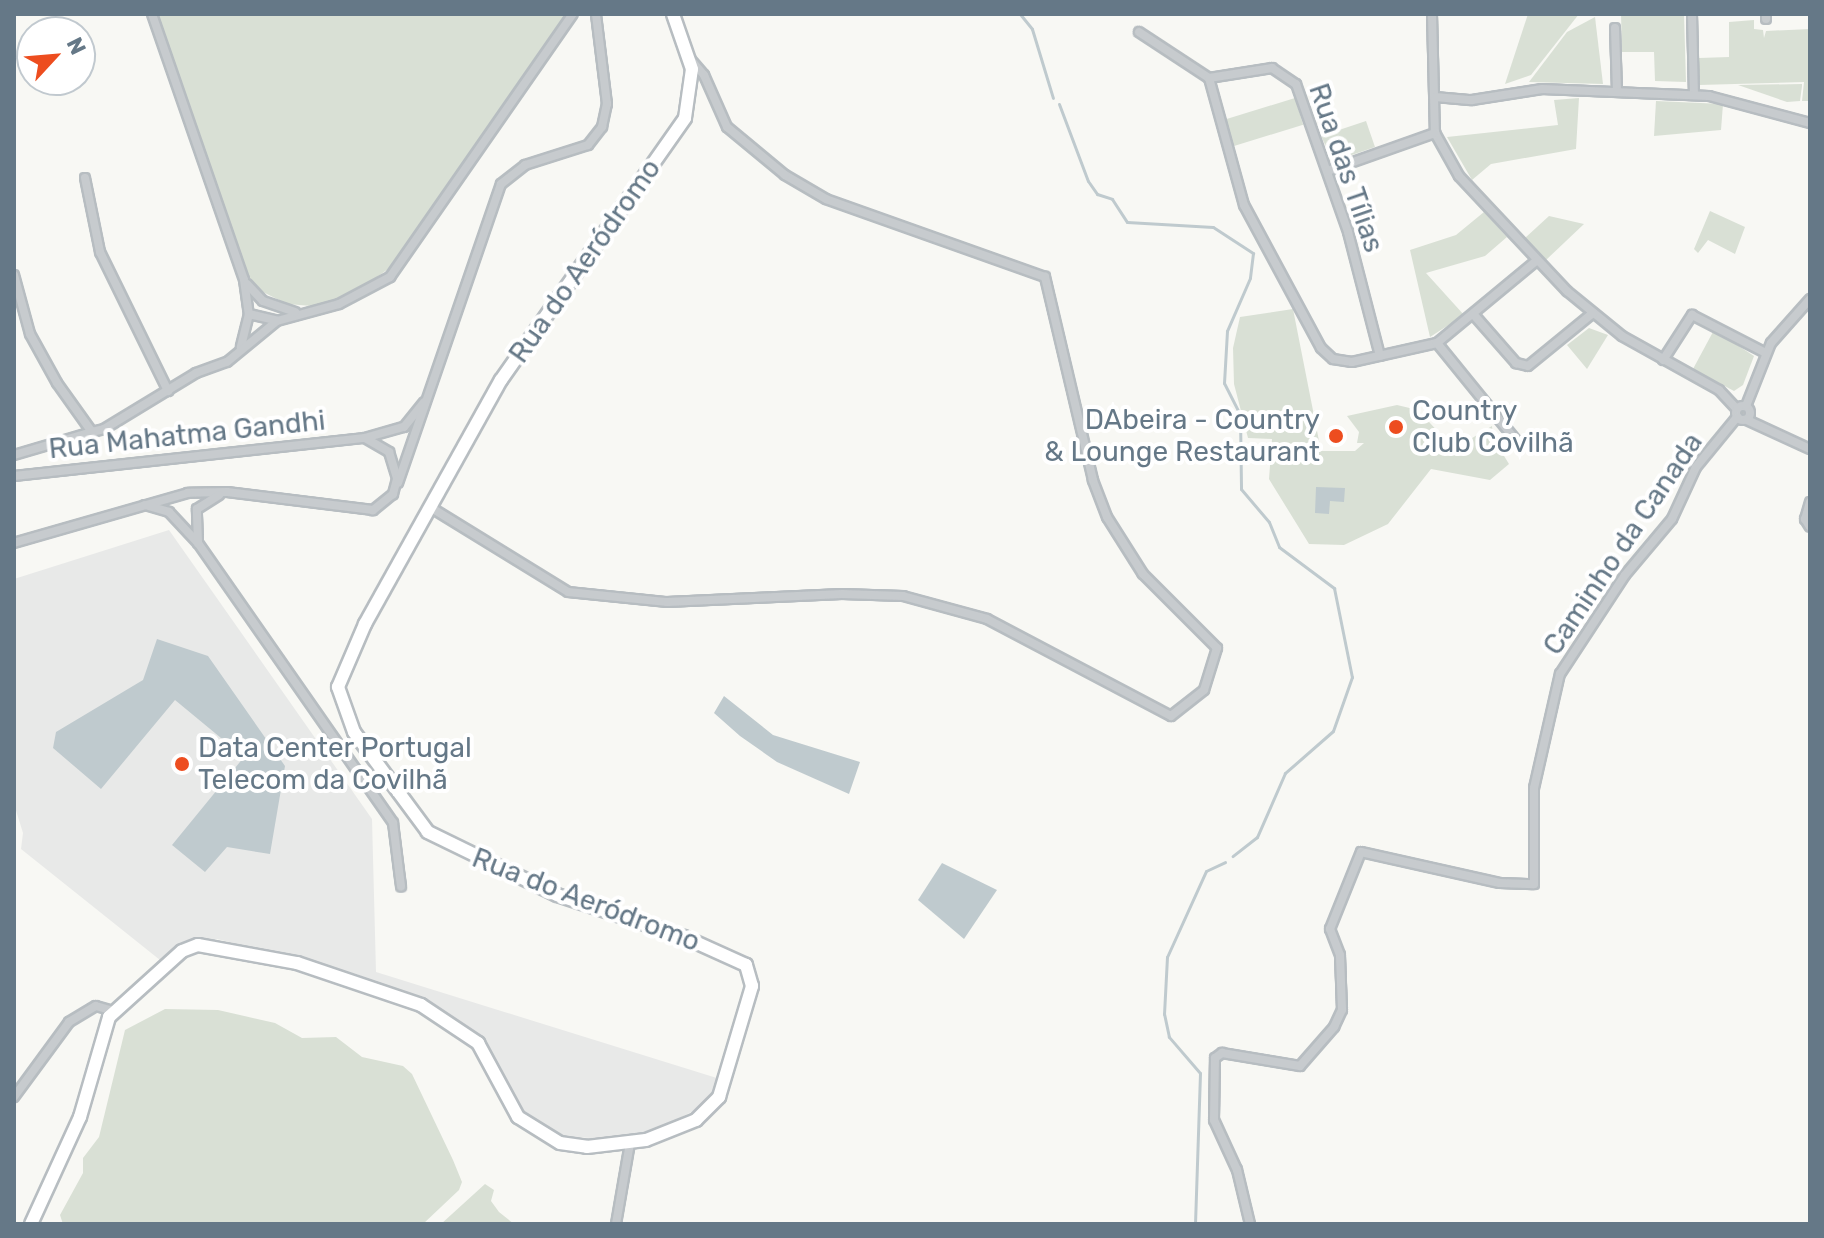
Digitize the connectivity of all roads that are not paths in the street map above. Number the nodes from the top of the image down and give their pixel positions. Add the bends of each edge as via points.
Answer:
1 (152, 14) edge
2 (573, 14) edge
3 (596, 14) edge
4 (673, 14) edge
5 (1432, 14) edge
6 (1692, 14) edge
7 (1615, 28) dead end
8 (1139, 32) dead end
9 (690, 59) junction
10 (1209, 78) junction
11 (1617, 92) junction
12 (1694, 95) junction
13 (1435, 97) junction
14 (1810, 123) edge
15 (1435, 133) junction
16 (1328, 171) junction
17 (85, 178) dead end
18 (1536, 261) junction
19 (14, 275) edge
20 (244, 280) junction
21 (1810, 299) edge
22 (276, 308) junction
23 (303, 311) junction
24 (1593, 313) junction
25 (249, 314) junction
26 (1474, 315) junction
27 (277, 321) junction
28 (1437, 343) junction
29 (240, 348) junction
30 (1766, 353) junction
31 (1380, 356) junction
32 (1663, 360) junction
33 (168, 391) junction
34 (424, 401) junction
35 (1740, 411) junction
36 (1747, 420) junction
37 (92, 432) junction
38 (365, 438) junction
39 (1520, 445) dead end
40 (1810, 449) edge
41 (14, 455) edge
42 (14, 476) edge
43 (397, 486) junction
44 (227, 492) junction
45 (1810, 502) edge
46 (140, 504) junction
47 (430, 507) junction
48 (1810, 527) edge
49 (14, 543) edge
50 (198, 543) junction
51 (401, 886) dead end
52 (114, 1011) junction
53 (14, 1097) edge
54 (630, 1143) junction
55 (31, 1224) edge
56 (616, 1224) edge
57 (1250, 1224) edge

1 - 20 street
2 - 23 street via 390,277 339,304
3 - 34 street, Rua Mahatma Gandhi via 607,104 602,127 588,145 516,169 501,184
4 - 9 main road, Rua do Aeródromo
5 - 13 street
6 - 12 street
7 - 11 street
8 - 10 street
9 - 47 main road, Rua do Aeródromo via 693,86 685,118 519,351
9 - 47 street via 704,75 727,127 785,175 826,199 1045,277 1093,480 1107,517 1143,574 1218,651 1204,690 1171,716 987,619 880,593 715,602 568,592
10 - 16 street, Rua das Tílias via 1272,68 1285,72 1296,84
10 - 31 street via 1244,205 1321,348 1339,361
11 - 12 street
11 - 13 street via 1542,89 1472,100
12 - 14 street via 1739,100
13 - 15 street
15 - 16 street
15 - 18 street via 1459,176
16 - 31 street, Rua das Tílias
17 - 33 street via 100,252
18 - 24 street
18 - 26 street
19 - 37 street via 30,334
20 - 22 street
20 - 25 street
21 - 30 street
22 - 23 street
22 - 25 street
23 - 27 street
24 - 26 street via 1528,366 1516,363
24 - 32 street
25 - 27 street
25 - 29 street
26 - 28 street
27 - 29 street
28 - 31 street
28 - 39 street
29 - 33 street via 227,362
30 - 32 street via 1692,315
30 - 35 street
32 - 35 street via 1719,390
33 - 37 street
34 - 38 street, Rua Mahatma Gandhi via 404,427
34 - 43 street, Rua Mahatma Gandhi
35 - 36 street
35 - 36 street via 1751,412
35 - 57 street, Caminho da Canada via 1696,467 1672,519 1625,575 1560,674 1534,788 1534,884 1500,883 1361,852 1330,929 1340,955 1342,1010 1334,1027 1300,1066 1222,1053 1215,1058 1214,1120 1237,1170
36 - 40 street
37 - 41 street
38 - 42 street, Rua Mahatma Gandhi
38 - 43 street, Rua Mahatma Gandhi via 389,452
43 - 44 street, Rua Mahatma Gandhi via 385,502 359,512
44 - 46 street, Rua Mahatma Gandhi via 166,496
44 - 50 street via 210,497 197,509
45 - 48 street via 1805,519
46 - 49 street, Rua Mahatma Gandhi
46 - 50 street via 169,512
47 - 54 main road, Rua do Aeródromo via 365,624 338,687 346,717 384,778 428,832 454,849 557,895 714,949 746,965 751,974 747,1008 719,1097 696,1120
50 - 51 street via 393,823
52 - 53 street via 96,1006 69,1022
52 - 54 main road, Rua do Aeródromo via 182,951 198,945 297,963 391,992 469,1035 487,1055 518,1117 540,1134 574,1146
52 - 55 main road via 80,1117
54 - 56 street

